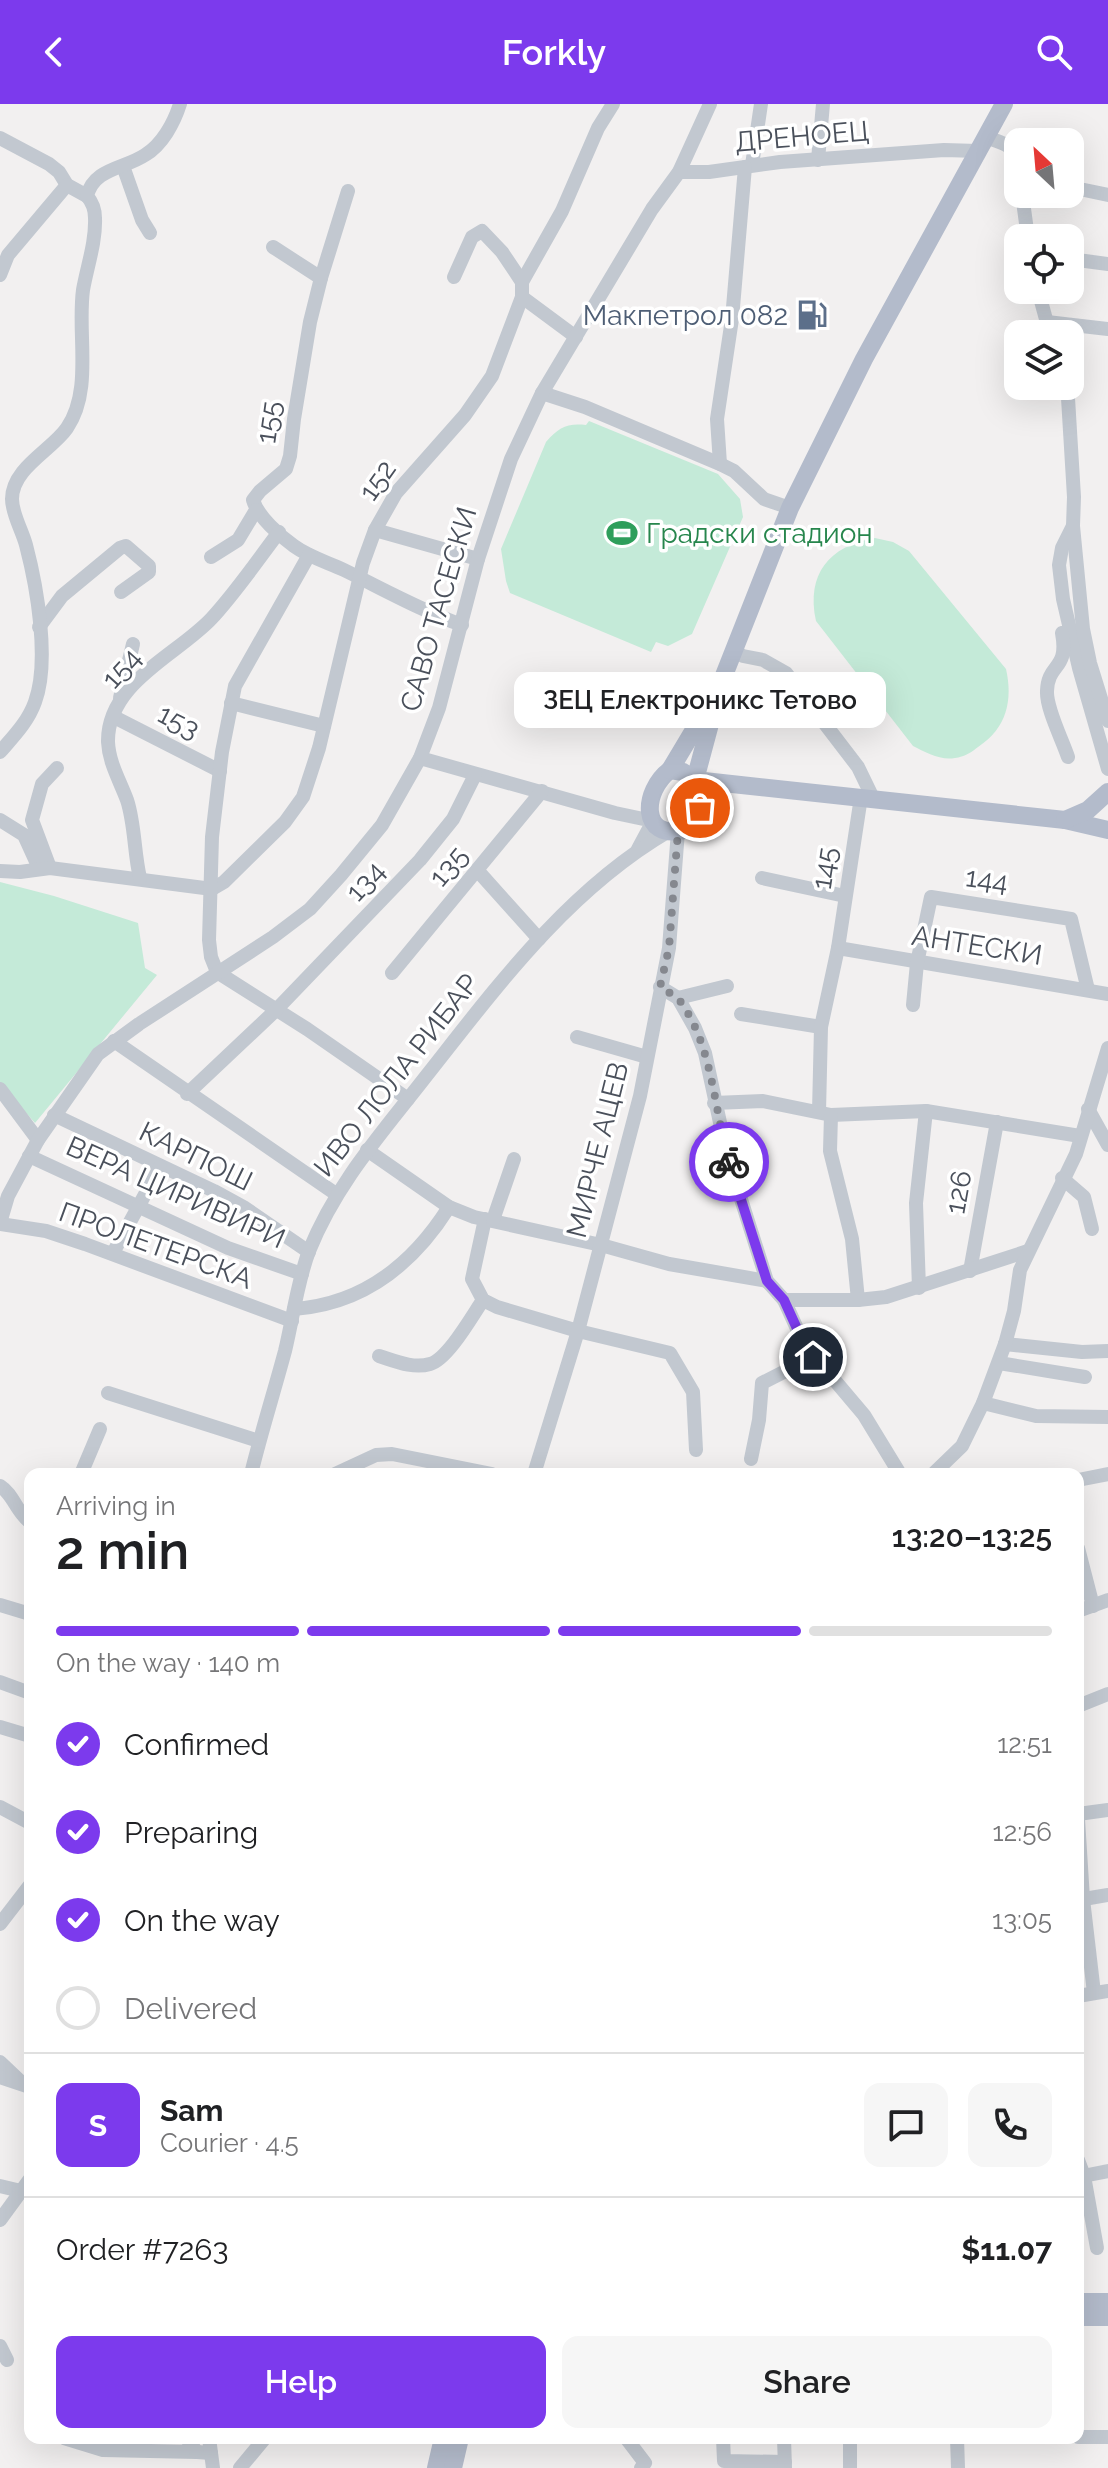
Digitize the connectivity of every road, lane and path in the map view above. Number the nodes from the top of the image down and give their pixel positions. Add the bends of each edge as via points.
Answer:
1 (180, 104) edge
2 (613, 104) edge
3 (710, 104) edge
4 (761, 104) edge
5 (823, 104) edge
6 (1004, 104) edge
7 (0, 138) edge
8 (982, 144) junction
9 (1004, 144) edge
10 (818, 160) junction
11 (123, 166) junction
12 (749, 166) junction
13 (679, 172) junction
14 (67, 185) junction
15 (1084, 190) edge
16 (348, 191) dead end
17 (1108, 195) edge
18 (87, 196) junction
19 (150, 233) dead end
20 (273, 247) dead end
21 (1084, 261) edge
22 (1108, 264) edge
23 (0, 275) edge
24 (454, 277) dead end
25 (321, 278) junction
26 (522, 290) junction
27 (1084, 329) edge
28 (1108, 329) edge
29 (576, 337) junction
30 (542, 393) junction
31 (1066, 400) edge
32 (720, 464) junction
33 (790, 508) junction
34 (256, 510) junction
35 (1073, 526) junction
36 (375, 530) junction
37 (279, 532) junction
38 (309, 555) junction
39 (211, 557) dead end
40 (478, 559) junction
41 (360, 578) junction
42 (121, 592) dead end
43 (1063, 599) junction
44 (462, 625) junction
45 (39, 627) junction
46 (133, 644) dead end
47 (734, 651) junction
48 (721, 683) junction
49 (231, 703) junction
50 (116, 711) junction
51 (1108, 721) edge
52 (324, 726) junction
53 (0, 752) edge
54 (1068, 757) dead end
55 (420, 758) junction
56 (57, 768) dead end
57 (1108, 769) edge
58 (670, 770) junction
59 (220, 771) junction
60 (475, 775) junction
61 (695, 780) junction
62 (735, 784) junction
63 (542, 791) junction
64 (1108, 792) edge
65 (867, 797) junction
66 (700, 808) junction
67 (0, 820) edge
68 (1065, 820) junction
69 (667, 828) junction
70 (1106, 830) edge
71 (45, 868) junction
72 (0, 871) edge
73 (478, 871) junction
74 (140, 878) junction
75 (762, 878) dead end
76 (212, 889) junction
77 (845, 896) junction
78 (539, 939) junction
79 (838, 948) junction
80 (917, 963) junction
81 (217, 972) junction
82 (392, 973) dead end
83 (727, 986) dead end
84 (660, 987) junction
85 (1088, 990) junction
86 (1108, 994) edge
87 (678, 998) junction
88 (913, 1005) dead end
89 (276, 1010) junction
90 (741, 1014) dead end
91 (821, 1027) junction
92 (577, 1037) dead end
93 (114, 1041) junction
94 (1108, 1048) edge
95 (647, 1057) junction
96 (0, 1089) edge
97 (187, 1094) junction
98 (408, 1099) junction
99 (714, 1103) junction
100 (1088, 1109) junction
101 (926, 1111) junction
102 (825, 1114) junction
103 (54, 1115) junction
104 (997, 1122) junction
105 (1080, 1136) junction
106 (38, 1140) junction
107 (1108, 1145) edge
108 (367, 1150) junction
109 (29, 1156) junction
110 (514, 1159) dead end
111 (160, 1167) junction
112 (1062, 1178) junction
113 (0, 1181) edge
114 (336, 1194) junction
115 (8, 1196) junction
116 (137, 1206) junction
117 (449, 1207) junction
118 (489, 1220) junction
119 (0, 1224) edge
120 (1092, 1229) dead end
121 (601, 1245) junction
122 (1028, 1251) junction
123 (309, 1252) junction
124 (113, 1253) junction
125 (970, 1271) junction
126 (302, 1274) junction
127 (767, 1281) junction
128 (919, 1288) junction
129 (483, 1300) junction
130 (784, 1300) junction
131 (858, 1300) junction
132 (293, 1315) junction
133 (578, 1331) junction
134 (1005, 1344) junction
135 (1108, 1351) edge
136 (379, 1356) dead end
137 (813, 1357) junction
138 (999, 1363) junction
139 (1085, 1377) dead end
140 (108, 1393) dead end
141 (983, 1403) junction
142 (1108, 1417) edge
143 (100, 1429) dead end
144 (259, 1441) junction
145 (696, 1450) dead end
146 (751, 1459) dead end
147 (84, 1468) edge
148 (252, 1468) edge
149 (348, 1468) edge
150 (462, 1468) edge
151 (536, 1468) edge
152 (896, 1468) edge
153 (939, 1468) edge
154 (1108, 1474) edge
155 (1084, 1479) edge
156 (0, 1486) edge
157 (24, 1518) edge
158 (1084, 1571) edge
159 (1108, 1600) edge
160 (0, 1605) edge
161 (1093, 1606) junction
162 (1084, 1609) edge
163 (24, 1612) edge
164 (0, 1682) edge
165 (24, 1691) edge
166 (1108, 1694) edge
167 (1084, 1704) edge
168 (0, 1727) edge
169 (24, 1734) edge
170 (0, 1807) edge
171 (1108, 1810) edge
172 (1084, 1815) edge
173 (24, 1820) edge
174 (24, 1893) edge
175 (1108, 1895) edge
176 (1084, 1899) edge
177 (1084, 1918) edge
178 (0, 1924) edge
179 (1101, 1992) edge
180 (0, 2062) edge
181 (0, 2077) edge
182 (24, 2084) edge
183 (24, 2085) edge
184 (1108, 2171) edge
185 (1084, 2176) edge
186 (0, 2186) edge
187 (24, 2186) edge
188 (24, 2189) edge
189 (1084, 2190) edge
190 (0, 2220) edge
191 (1097, 2248) dead end
192 (1084, 2302) edge
193 (1108, 2302) edge
194 (1084, 2317) edge
195 (1108, 2317) edge
196 (1084, 2437) edge
197 (1108, 2437) edge
198 (84, 2444) edge
199 (260, 2444) edge
200 (442, 2444) edge
201 (459, 2444) edge
202 (631, 2444) edge
203 (723, 2444) edge
204 (784, 2444) edge
205 (850, 2444) edge
206 (957, 2444) edge
207 (207, 2453) edge
208 (785, 2465) edge
209 (240, 2468) edge
210 (436, 2468) edge
211 (453, 2468) edge
212 (641, 2468) edge
213 (850, 2468) edge
214 (958, 2468) edge

1 - 11 street via 155,148
2 - 26 street, 152
3 - 13 street, САВО ТАСЕСКИ
4 - 12 street
5 - 10 street
6 - 8 main road
7 - 14 street via 49,164
8 - 9 street
8 - 10 street, ДРЕНОЕЦ
8 - 33 main road via 864,359
10 - 12 street, ДРЕНОЕЦ
11 - 18 street via 98,176
11 - 19 street
12 - 13 street, ДРЕНОЕЦ
12 - 32 street via 717,419
13 - 29 street, САВО ТАСЕСКИ
14 - 18 street
14 - 23 street via 8,255
15 - 17 street
16 - 25 street, 155
18 - 45 street via 96,223 83,292 77,410 12,494 29,557
20 - 25 street
21 - 22 street
24 - 26 street via 472,237 482,231 502,252
25 - 34 street, 155 via 290,456 286,469 253,500
26 - 29 street
26 - 36 street, 152 via 492,376 396,493
27 - 28 street
29 - 30 street, САВО ТАСЕСКИ
30 - 32 street
30 - 40 street, САВО ТАСЕСКИ via 506,473
31 - 35 street
32 - 33 street via 764,499
33 - 47 main road
34 - 37 street
34 - 39 street via 238,540
35 - 43 street via 1059,565
35 - 51 street via 1083,629
36 - 40 street
36 - 41 street, 152
37 - 38 street
37 - 50 street, 154 via 212,618 135,683
38 - 41 street
38 - 49 street via 241,672
40 - 44 street, САВО ТАСЕСКИ
41 - 44 street
41 - 52 street, 152
42 - 45 street via 149,572 126,546 62,596
43 - 54 street via 1058,606 1063,661 1049,676 1046,694
43 - 57 street
44 - 55 street, САВО ТАСЕСКИ
45 - 53 street via 41,679 36,701
46 - 50 street
47 - 48 main road
47 - 65 street via 786,673 858,767
48 - 58 main road
48 - 61 main road
49 - 52 street
49 - 59 street
50 - 59 street, 153
50 - 74 street, 154 via 110,750 127,801
52 - 76 street, 152 via 303,797 285,822
55 - 60 street
55 - 81 street, САВО ТАСЕСКИ via 382,825 310,909
56 - 71 street via 42,784 32,820
58 - 61 main road
58 - 69 main road via 649,798
59 - 76 street
60 - 63 street
60 - 89 street, 134 via 453,819 420,860
61 - 62 main road
61 - 66 main road
62 - 65 main road
62 - 66 main road
63 - 69 street
63 - 73 street, 135
64 - 68 main road via 1088,810
64 - 70 street via 1102,811
65 - 68 main road
65 - 77 street, 145
66 - 69 main road via 692,823
67 - 71 street via 24,835
68 - 70 main road
69 - 78 street, ИВО ЛОЛА РИБАР
69 - 84 street, МИРЧЕ АЦЕВ via 669,948
71 - 72 street
71 - 74 street
73 - 78 street
73 - 82 street, 135
74 - 76 street
75 - 77 street
76 - 81 street via 209,940
77 - 79 street, 145
78 - 98 street, ИВО ЛОЛА РИБАР
79 - 80 street, АНТЕСКИ
79 - 91 street, 145
80 - 85 street, АНТЕСКИ
80 - 85 street, 144 via 931,897 1021,910 1071,919
80 - 88 street, 144
81 - 89 street
81 - 93 street, САВО ТАСЕСКИ
83 - 87 street
84 - 87 street
84 - 95 street, МИРЧЕ АЦЕВ
85 - 86 street, АНТЕСКИ
87 - 99 street via 705,1053
89 - 97 street, 134
89 - 98 street
90 - 91 street
91 - 102 street, 145
92 - 95 street
93 - 97 street
93 - 103 street, САВО ТАСЕСКИ via 98,1054
94 - 100 street
95 - 121 street, МИРЧЕ АЦЕВ
96 - 106 street
97 - 114 street
98 - 108 street, ИВО ЛОЛА РИБАР
99 - 102 street via 763,1101
99 - 127 street
100 - 105 street
100 - 107 street
101 - 102 street
101 - 104 street
101 - 128 street via 916,1203
102 - 131 street, 145 via 852,1239
103 - 106 street, САВО ТАСЕСКИ
103 - 111 street, КАРПОШ
104 - 105 street
104 - 125 street, 126
105 - 112 street
106 - 109 street, САВО ТАСЕСКИ
108 - 114 street, ИВО ЛОЛА РИБАР
108 - 117 street
109 - 115 street, САВО ТАСЕСКИ
109 - 116 street, ВЕРА ЦИРИВИРИ
110 - 118 street
111 - 116 street
111 - 123 street, КАРПОШ via 245,1208
112 - 120 street via 1084,1197
112 - 122 street
113 - 115 street
114 - 123 street, ИВО ЛОЛА РИБАР
115 - 119 street, САВО ТАСЕСКИ
116 - 124 street
116 - 126 street, ВЕРА ЦИРИВИРИ via 228,1248
117 - 118 street
117 - 132 street via 398,1269 347,1297
118 - 121 street
118 - 129 street via 472,1279
119 - 124 street, ПРОЛЕТЕРСКА via 46,1231
121 - 127 street via 669,1264
121 - 133 street, МИРЧЕ АЦЕВ
122 - 125 street
122 - 134 street
123 - 126 street, ИВО ЛОЛА РИБАР
124 - 132 street, ПРОЛЕТЕРСКА via 159,1274
125 - 128 street
126 - 132 street, ИВО ЛОЛА РИБАР
127 - 130 street
128 - 131 street
129 - 133 street
129 - 136 street via 429,1365 405,1365
130 - 131 street
130 - 137 street
132 - 144 street, ИВО ЛОЛА РИБАР
133 - 145 street via 670,1353 693,1392
133 - 151 street, МИРЧЕ АЦЕВ
134 - 135 street
134 - 138 street
137 - 146 street via 762,1383
137 - 152 street via 864,1415
138 - 139 street
138 - 141 street
140 - 144 street
141 - 142 street via 1036,1416
141 - 153 street via 962,1446
143 - 147 street
144 - 148 street, ИВО ЛОЛА РИБАР
149 - 150 street via 392,1454
154 - 155 street
156 - 157 street
158 - 161 street
159 - 161 street
160 - 163 street
161 - 162 street
164 - 165 street
166 - 167 street
168 - 169 street
170 - 173 street
171 - 172 street
174 - 178 street
175 - 176 street
177 - 179 street
180 - 182 street
181 - 183 street
184 - 185 street
186 - 187 street
188 - 190 street
189 - 191 street
192 - 193 main road
194 - 195 main road
196 - 197 street
198 - 207 street via 103,2450
199 - 209 street
200 - 210 main road
201 - 211 main road
202 - 212 street via 645,2463
203 - 208 street via 724,2461
204 - 208 street
205 - 213 street
206 - 214 street

